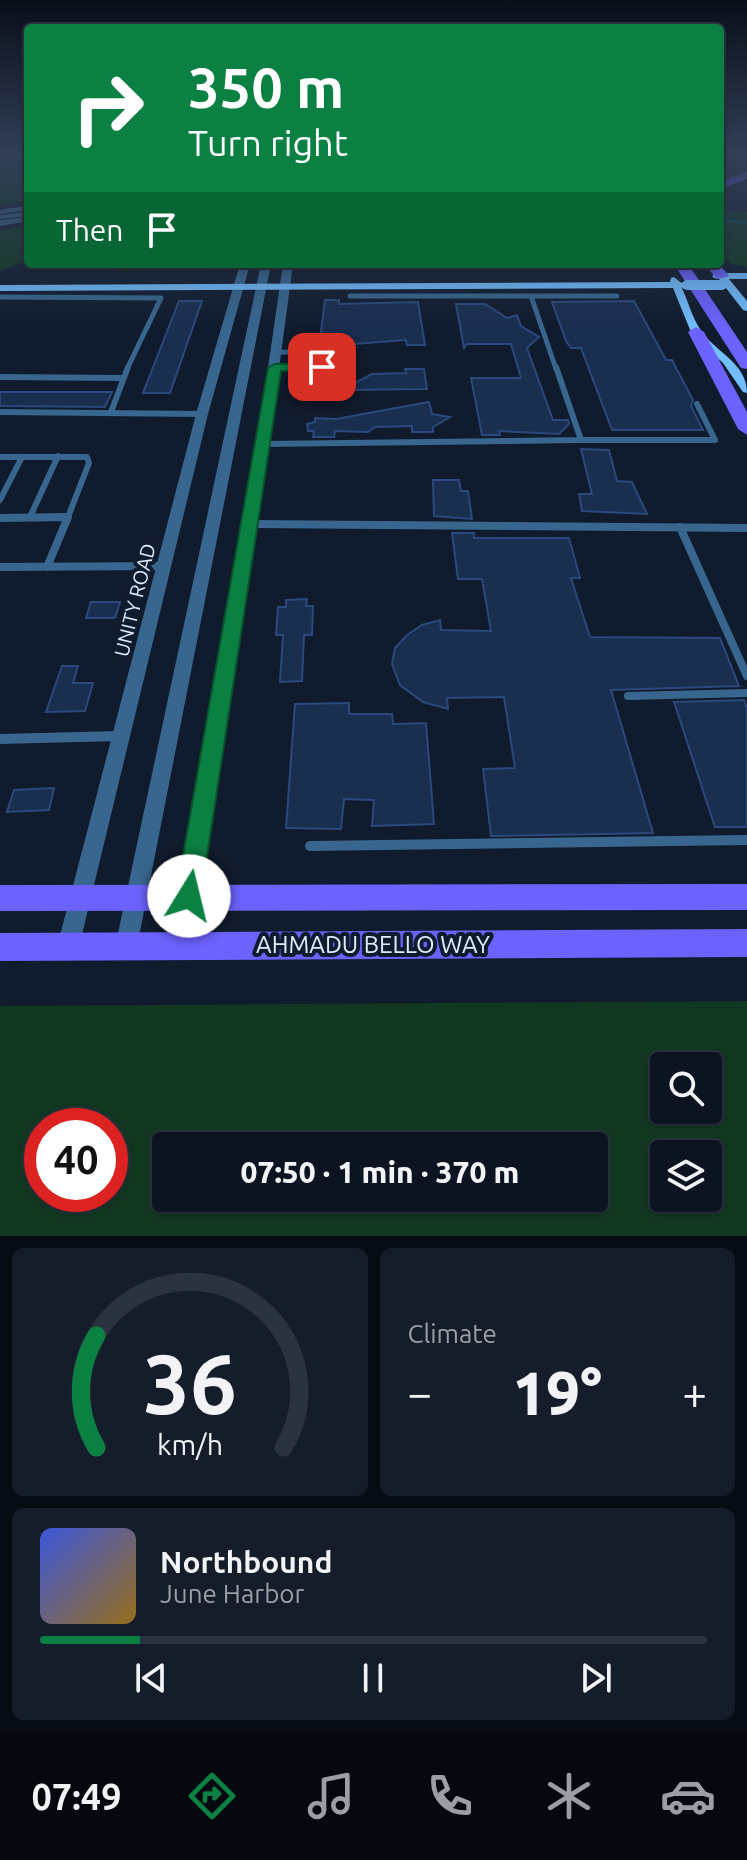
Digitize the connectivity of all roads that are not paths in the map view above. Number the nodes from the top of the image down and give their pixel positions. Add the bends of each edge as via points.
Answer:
1 (24, 214) edge
2 (0, 217) edge
3 (701, 268) edge
4 (678, 275) edge
5 (243, 276) edge
6 (264, 276) edge
7 (288, 276) edge
8 (747, 276) edge
9 (719, 277) edge
10 (0, 278) edge
11 (747, 285) edge
12 (595, 286) junction
13 (0, 288) edge
14 (350, 296) dead end
15 (531, 296) junction
16 (617, 296) dead end
17 (0, 297) edge
18 (747, 308) edge
19 (693, 327) junction
20 (747, 334) edge
21 (324, 353) dead end
22 (276, 360) junction
23 (747, 364) edge
24 (322, 367) dead end
25 (0, 377) edge
26 (123, 378) junction
27 (747, 390) edge
28 (697, 404) dead end
29 (0, 412) edge
30 (111, 412) junction
31 (202, 414) junction
32 (747, 429) edge
33 (581, 440) junction
34 (263, 444) junction
35 (58, 456) junction
36 (0, 457) edge
37 (22, 457) junction
38 (0, 500) edge
39 (30, 517) junction
40 (68, 517) junction
41 (0, 518) edge
42 (250, 524) junction
43 (680, 527) junction
44 (747, 528) edge
45 (164, 566) junction
46 (0, 567) edge
47 (47, 567) junction
48 (747, 676) edge
49 (747, 693) edge
50 (628, 696) dead end
51 (121, 736) junction
52 (0, 739) edge
53 (747, 840) edge
54 (310, 846) dead end
55 (189, 896) junction
56 (137, 897) junction
57 (747, 897) edge
58 (0, 898) edge
59 (80, 898) junction
60 (747, 943) edge
61 (179, 946) junction
62 (0, 947) edge
63 (68, 947) junction
64 (126, 947) junction

1 - 2 street
3 - 20 main road
4 - 7 main road
4 - 9 main road, bridge
4 - 12 main road
4 - 19 main road
4 - 23 main road
5 - 6 main road
5 - 10 main road
5 - 13 main road
5 - 31 street, UNITY ROAD
6 - 7 main road
6 - 56 street
7 - 12 main road
7 - 22 street
8 - 9 main road
9 - 11 main road
9 - 18 main road
12 - 19 main road via 642,290 667,300
14 - 15 lane
15 - 16 lane
15 - 33 lane
17 - 26 lane via 161,298
19 - 27 main road
19 - 32 main road
21 - 22 lane
22 - 24 lane
22 - 34 street
25 - 26 lane
26 - 30 lane
28 - 33 lane via 715,440
29 - 30 lane
30 - 31 lane
31 - 45 street, UNITY ROAD
33 - 34 lane
34 - 42 street
35 - 37 lane
35 - 39 lane
35 - 40 lane via 87,457 89,463
36 - 37 lane
37 - 38 lane
39 - 40 lane
39 - 41 lane
40 - 47 lane
42 - 43 lane
42 - 55 street
43 - 44 lane
43 - 48 lane
45 - 47 lane
45 - 51 street, UNITY ROAD
46 - 47 lane
49 - 50 lane
51 - 52 lane
51 - 59 street, UNITY ROAD
53 - 54 lane
55 - 56 main road
55 - 57 main road
55 - 61 street
56 - 59 main road
56 - 64 street
58 - 59 main road
59 - 63 street, UNITY ROAD
60 - 61 main road, AHMADU BELLO WAY
61 - 64 main road, AHMADU BELLO WAY
62 - 63 main road, AHMADU BELLO WAY
63 - 64 main road, AHMADU BELLO WAY

